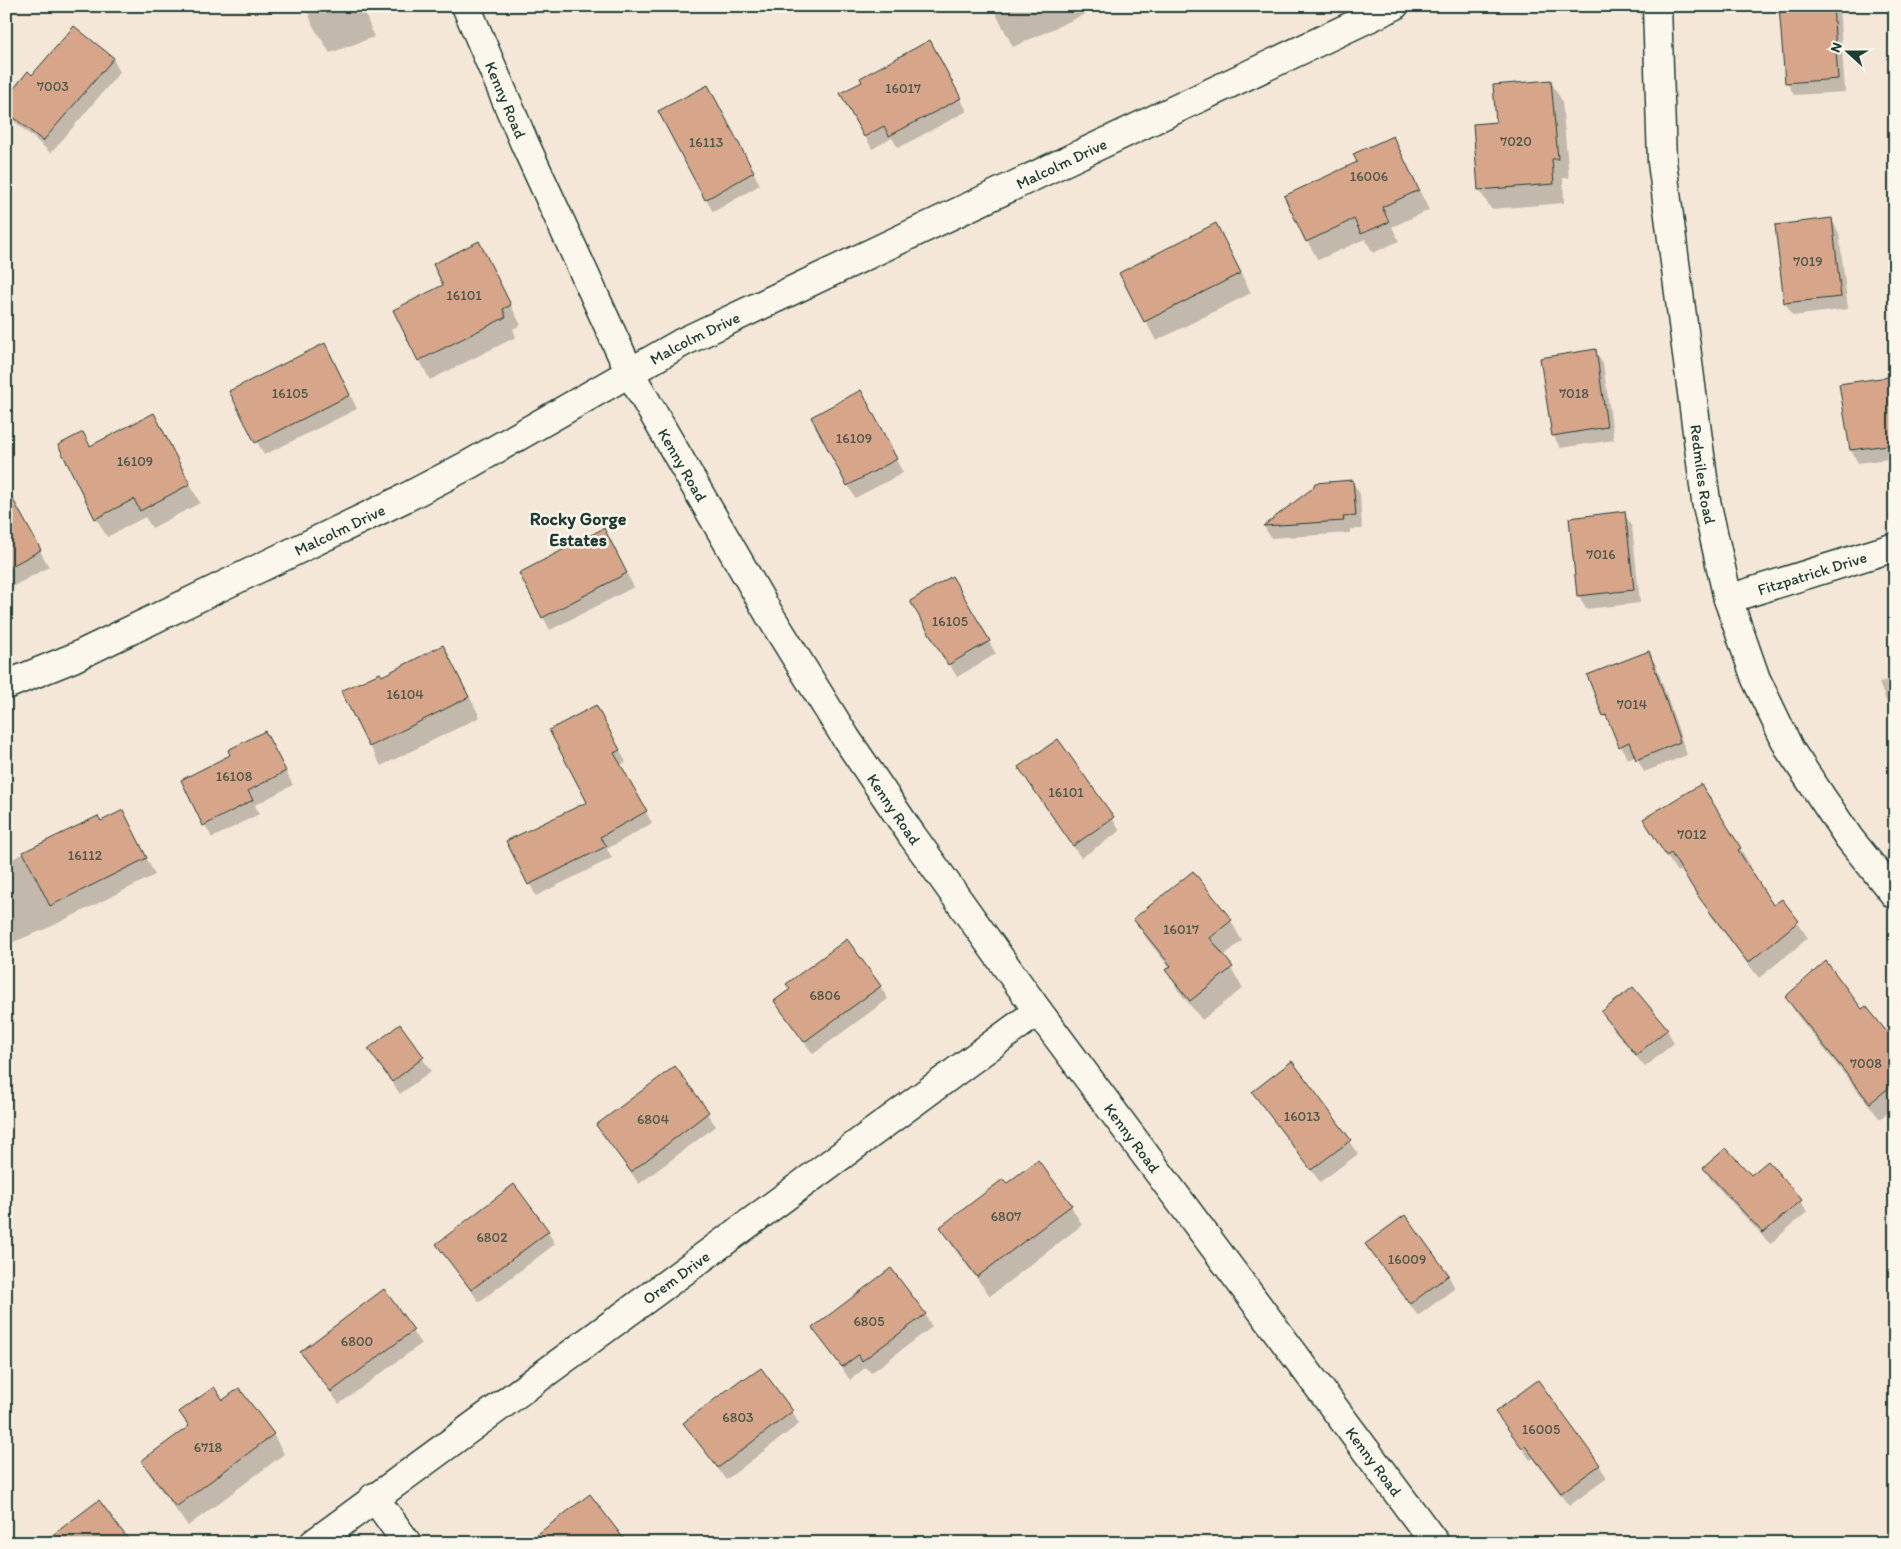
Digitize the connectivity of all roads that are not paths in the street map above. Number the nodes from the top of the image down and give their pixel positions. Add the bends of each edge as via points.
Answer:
1 (466, 6) edge
2 (1394, 6) edge
3 (1658, 6) edge
4 (630, 373) junction
5 (1895, 547) edge
6 (1728, 599) junction
7 (6, 685) edge
8 (1895, 895) edge
9 (1038, 1011) junction
10 (374, 1497) junction
11 (314, 1543) edge
12 (408, 1543) edge
13 (1435, 1543) edge

1 - 4 street, Kenny Road via 520,133
2 - 4 street, Malcolm Drive via 832,270 683,342
3 - 6 street, Redmiles Road via 1662,162 1706,501
4 - 7 street, Malcolm Drive via 405,498 73,658
4 - 9 street, Kenny Road via 846,738
5 - 6 street, Fitzpatrick Drive
6 - 8 street, Redmiles Road via 1756,679 1790,750 1849,838
9 - 10 street, Orem Drive
9 - 13 street, Kenny Road
10 - 11 street, Orem Drive
10 - 12 street

